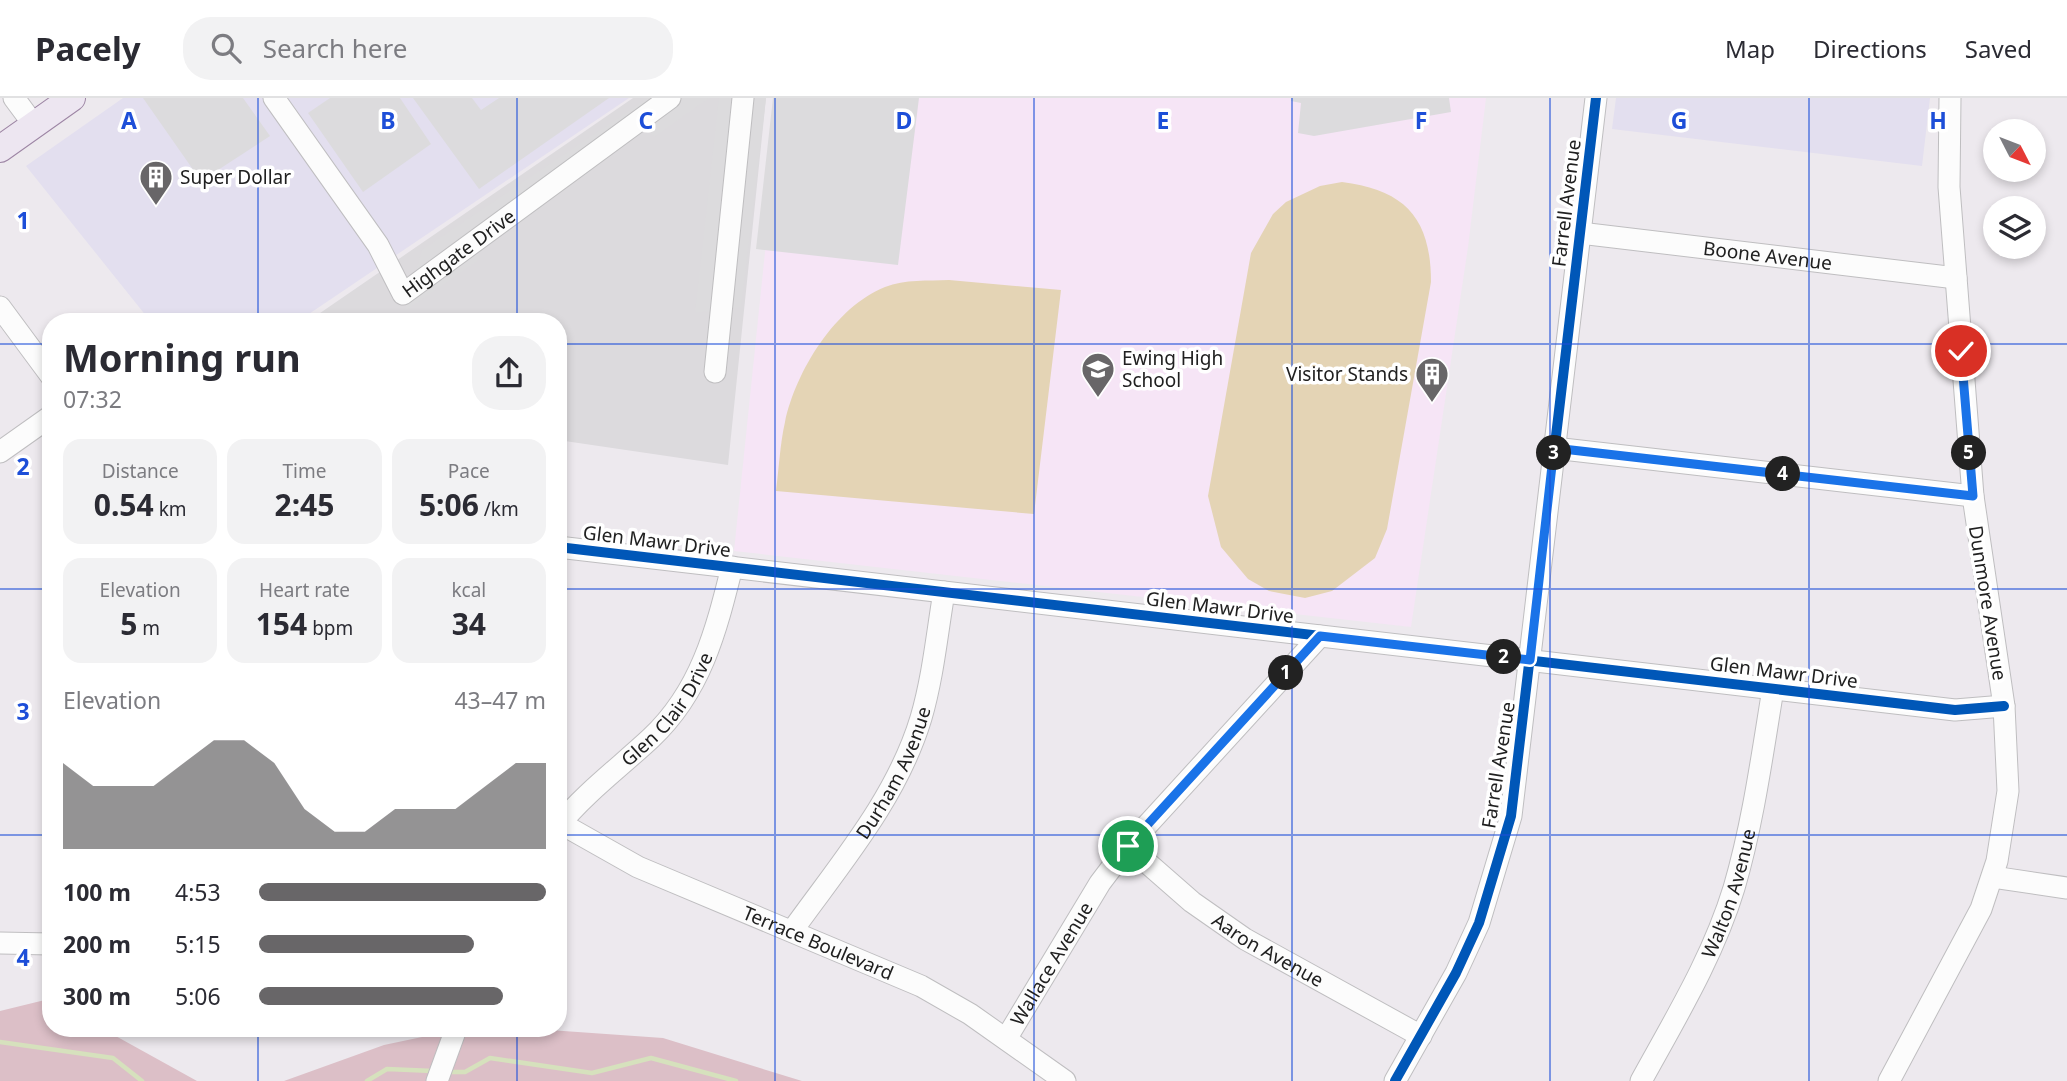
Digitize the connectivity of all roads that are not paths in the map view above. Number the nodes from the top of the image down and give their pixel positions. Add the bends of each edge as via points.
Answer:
1 (14, 98) edge
2 (72, 98) edge
3 (274, 98) edge
4 (670, 98) edge
5 (743, 98) edge
6 (1596, 98) edge
7 (1950, 98) edge
8 (34, 125) junction
9 (0, 149) edge
10 (1580, 233) junction
11 (1956, 278) junction
12 (0, 307) edge
13 (42, 364) edge
14 (715, 372) dead end
15 (42, 422) edge
16 (1554, 448) junction
17 (0, 452) edge
18 (1973, 496) junction
19 (567, 548) edge
20 (732, 567) junction
21 (944, 592) junction
22 (1320, 636) junction
23 (1530, 660) junction
24 (1773, 689) junction
25 (2004, 706) junction
26 (567, 815) edge
27 (567, 828) edge
28 (1128, 846) junction
29 (1993, 877) junction
30 (2067, 888) edge
31 (792, 931) junction
32 (0, 943) edge
33 (42, 944) edge
34 (1421, 1036) junction
35 (453, 1037) edge
36 (1006, 1039) junction
37 (440, 1074) edge
38 (1065, 1081) edge
39 (1395, 1081) edge
40 (1641, 1081) edge
41 (1889, 1081) edge

1 - 8 street
2 - 8 main road
3 - 4 street, Highgate Drive via 378,245 403,294
5 - 14 street
6 - 10 street, Farrell Avenue
7 - 11 street, Dunmore Avenue via 1949,177
8 - 9 main road
10 - 11 street, Boone Avenue
10 - 16 street, Farrell Avenue
11 - 18 street, Dunmore Avenue
12 - 13 street
15 - 17 street
16 - 18 street
16 - 23 street, Farrell Avenue
18 - 25 street, Dunmore Avenue
19 - 20 street, Glen Mawr Drive
20 - 21 street, Glen Mawr Drive
20 - 26 street, Glen Clair Drive via 715,638 689,691 652,737
21 - 22 street, Glen Mawr Drive
21 - 31 street, Durham Avenue via 928,689 907,756 873,817
22 - 23 street, Glen Mawr Drive
22 - 28 street, Wallace Avenue
23 - 24 street, Glen Mawr Drive
23 - 34 street, Farrell Avenue via 1516,788 1497,870 1456,973
24 - 25 street, Glen Mawr Drive via 1955,710
24 - 40 street, Walton Avenue via 1749,831 1733,890 1700,974
25 - 29 street, Dunmore Avenue via 2007,791
27 - 31 street, Terrace Boulevard via 638,867
28 - 34 street, Aaron Avenue via 1192,902 1245,939
28 - 36 street, Wallace Avenue via 1100,883
29 - 30 street
29 - 41 street, Dunmore Avenue via 1963,945
31 - 36 street, Terrace Boulevard via 921,986
32 - 33 street
34 - 39 street, Farrell Avenue
35 - 37 street
36 - 38 street, Terrace Boulevard

